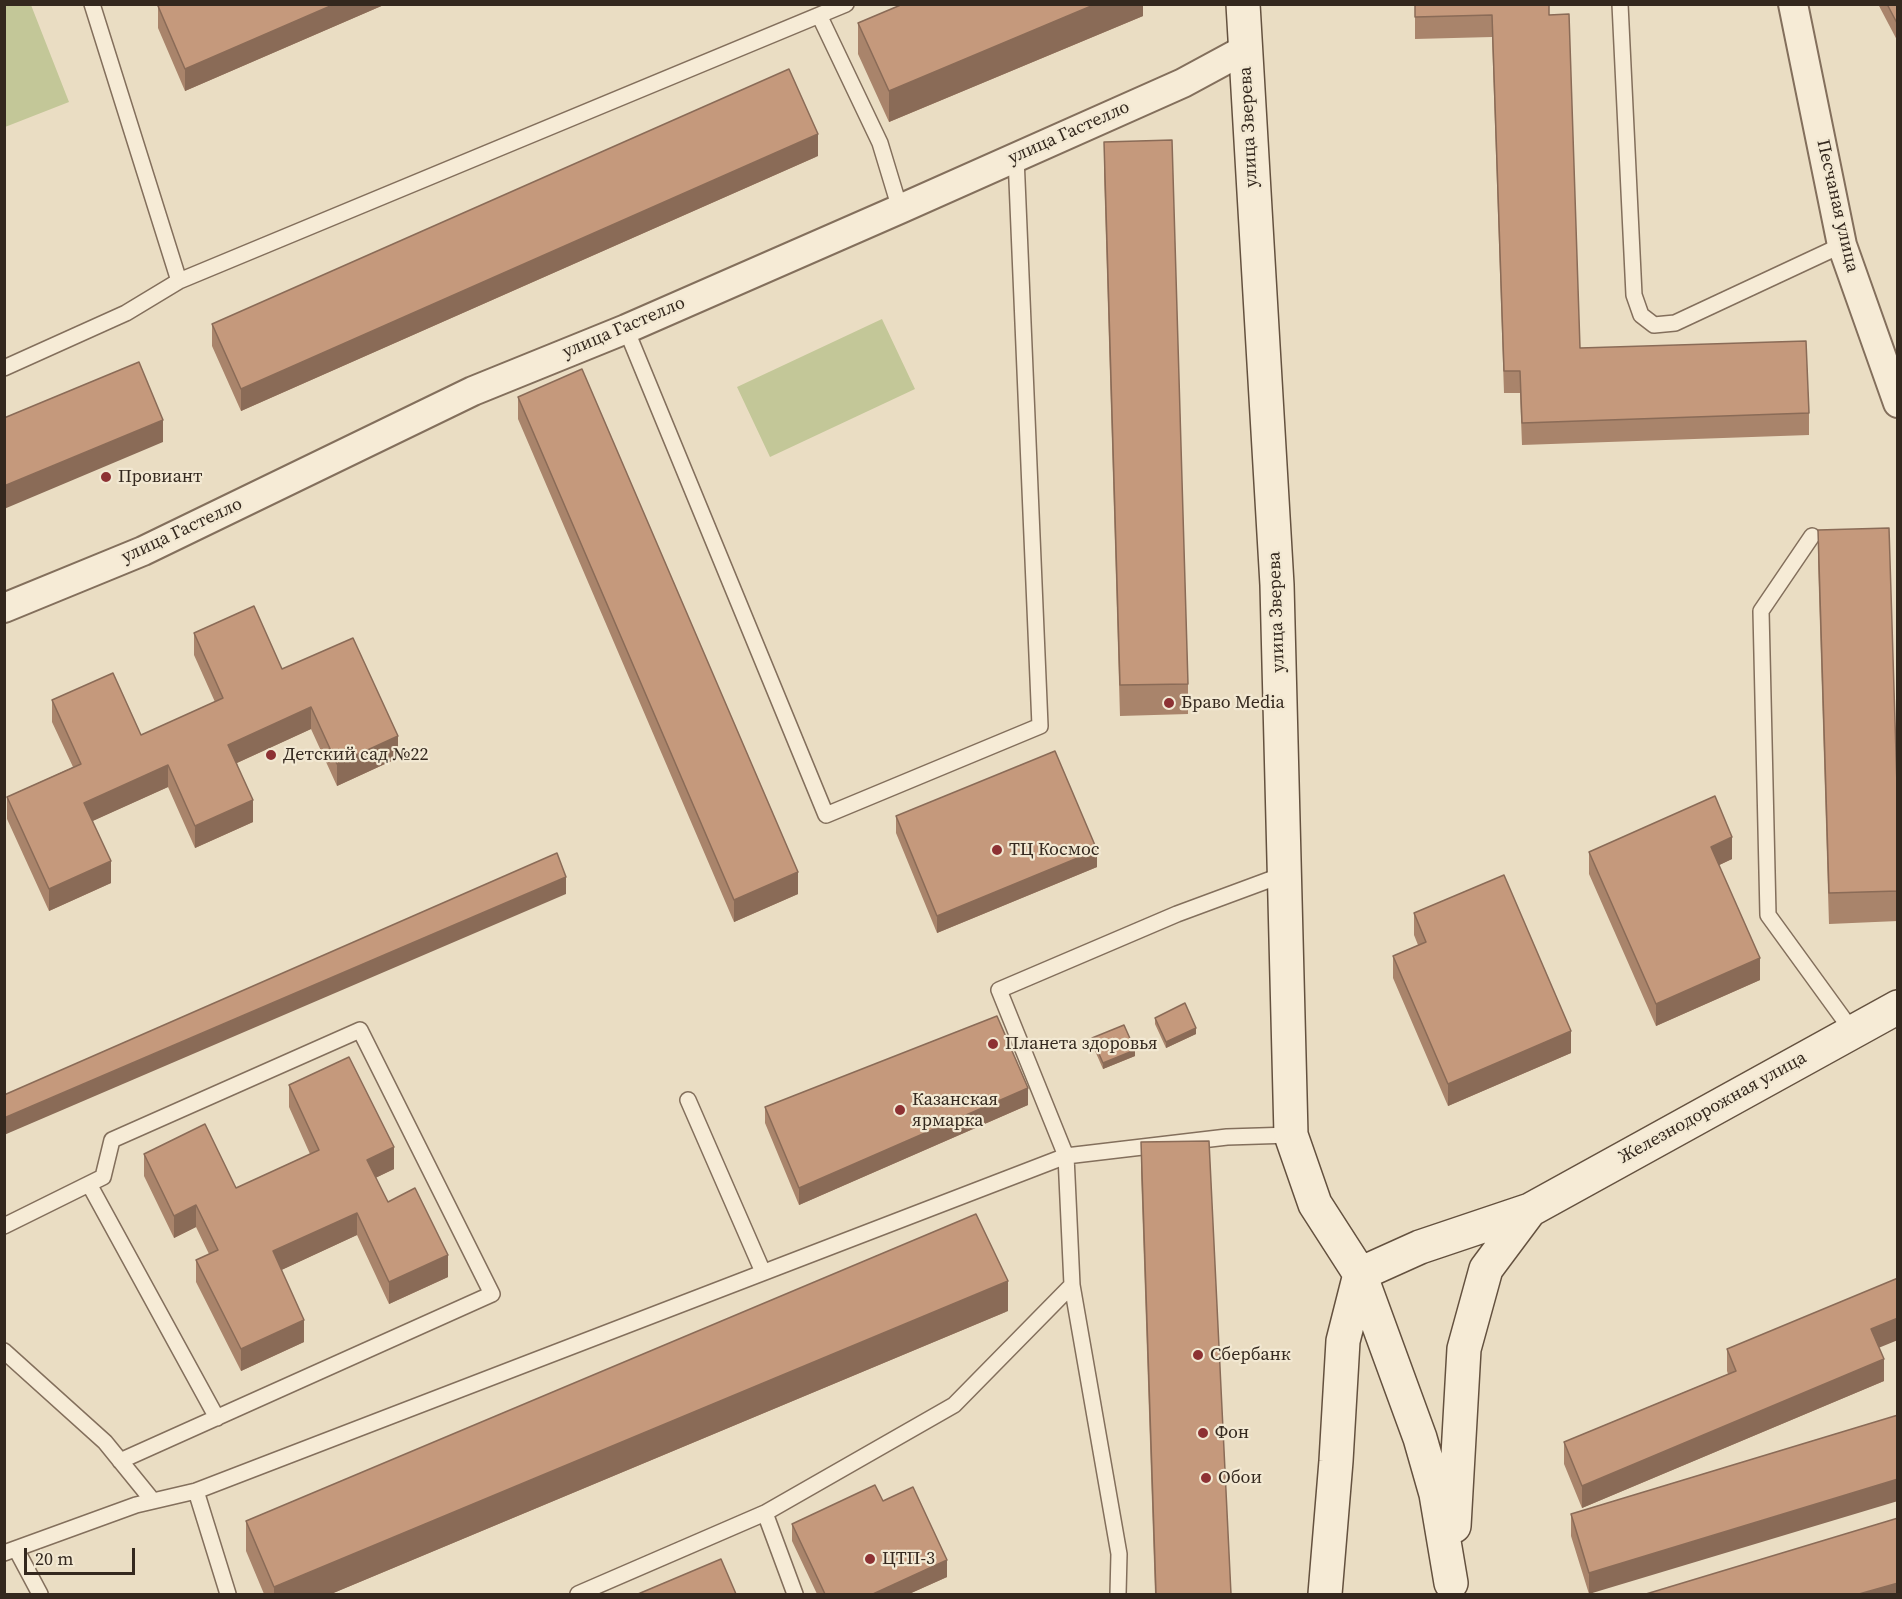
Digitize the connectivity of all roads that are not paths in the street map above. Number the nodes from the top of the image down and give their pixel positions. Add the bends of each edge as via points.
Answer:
1 (92, 4) edge
2 (846, 4) edge
3 (1243, 4) edge
4 (1620, 4) edge
5 (1793, 4) edge
6 (820, 17) junction
7 (1245, 50) junction
8 (1016, 157) junction
9 (900, 209) junction
10 (1842, 245) junction
11 (179, 281) junction
12 (626, 329) junction
13 (4, 368) edge
14 (1898, 403) edge
15 (1812, 536) dead end
16 (4, 608) edge
17 (1285, 874) junction
18 (1898, 1007) edge
19 (1853, 1032) junction
20 (688, 1100) dead end
21 (1291, 1135) junction
22 (1066, 1156) junction
23 (89, 1184) junction
24 (1530, 1210) junction
25 (4, 1226) edge
26 (763, 1272) junction
27 (1360, 1274) junction
28 (1072, 1285) junction
29 (4, 1351) edge
30 (217, 1418) junction
31 (120, 1461) junction
32 (196, 1491) junction
33 (153, 1501) junction
34 (765, 1514) junction
35 (10, 1551) edge
36 (1450, 1589) edge
37 (39, 1594) edge
38 (228, 1594) edge
39 (578, 1594) edge
40 (795, 1594) edge
41 (1118, 1594) edge
42 (1325, 1594) edge

1 - 11 lane
2 - 6 lane
3 - 7 main road, улица Зверева
4 - 10 lane via 1634,295 1641,315 1654,325 1675,323
5 - 10 street, Песчаная улица
6 - 9 lane via 880,143
6 - 11 lane
7 - 8 street, улица Гастелло via 1183,83
7 - 17 main road, улица Зверева via 1277,585
8 - 9 street, улица Гастелло
8 - 12 lane via 1040,726 826,815
9 - 12 street, улица Гастелло
10 - 14 street, Песчаная улица
11 - 13 lane via 126,313
12 - 16 street, улица Гастелло via 473,391 142,551
15 - 19 lane via 1761,611 1768,915
17 - 21 main road, улица Зверева
17 - 22 lane via 1177,914 999,990
18 - 19 main road, Железнодорожная улица
19 - 24 main road, Железнодорожная улица
20 - 26 lane
21 - 22 lane via 1227,1137
21 - 27 main road, улица Зверева via 1315,1204
22 - 26 lane
22 - 28 lane
23 - 25 lane
23 - 30 lane
23 - 30 lane via 103,1178 112,1140 360,1030 492,1294
24 - 27 main road via 1420,1248
24 - 36 main road via 1486,1269 1464,1349
26 - 32 lane
27 - 36 main road, улица Зверева via 1420,1438 1436,1494
27 - 42 main road via 1344,1341
28 - 34 lane via 954,1405
28 - 41 lane via 1119,1554
29 - 31 lane via 105,1442
30 - 31 lane
31 - 33 lane
32 - 33 lane
32 - 38 lane
33 - 35 lane
34 - 39 lane
34 - 40 lane
35 - 37 lane

